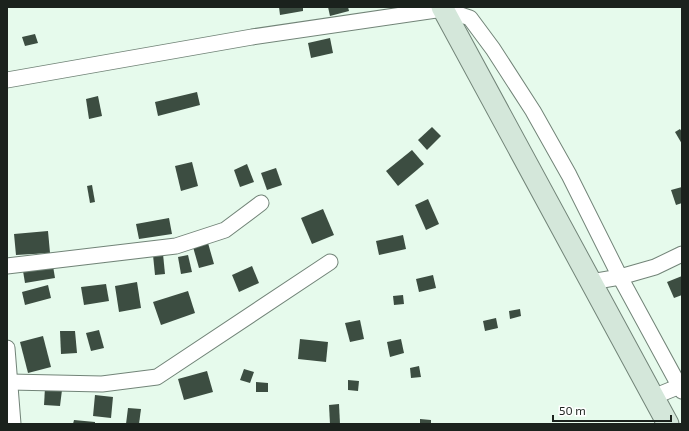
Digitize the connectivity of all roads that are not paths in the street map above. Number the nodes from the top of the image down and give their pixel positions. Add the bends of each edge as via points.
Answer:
1 (443, 8) edge
2 (7, 80) edge
3 (261, 203) dead end
4 (682, 254) edge
5 (330, 262) dead end
6 (7, 266) edge
7 (620, 277) junction
8 (591, 282) junction
9 (7, 348) edge
10 (10, 382) junction
11 (681, 388) edge
12 (653, 397) junction
13 (14, 424) edge
14 (668, 424) edge

1 - 2 street via 252,37
1 - 7 street via 470,18 497,55 533,111 569,175
1 - 8 main road
3 - 6 street via 225,230 176,246
4 - 7 street via 655,267
5 - 10 street via 157,377 102,384
7 - 8 street
7 - 11 street
8 - 12 main road
9 - 10 street
10 - 13 street
11 - 12 street
12 - 14 main road

